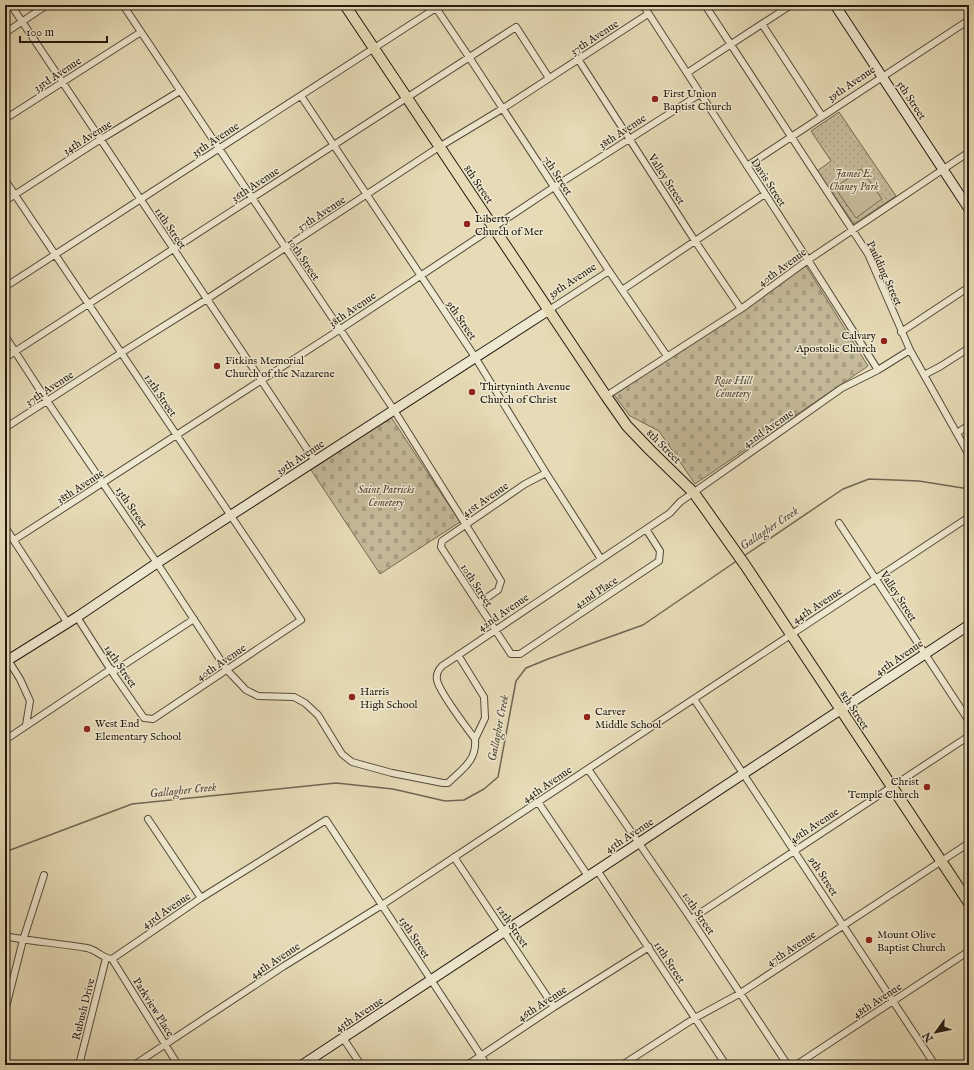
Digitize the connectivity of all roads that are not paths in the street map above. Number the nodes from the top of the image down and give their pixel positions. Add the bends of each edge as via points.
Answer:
1 (11, 5) edge
2 (47, 5) edge
3 (123, 5) edge
4 (344, 5) edge
5 (643, 5) edge
6 (705, 5) edge
7 (791, 5) edge
8 (835, 5) edge
9 (435, 7) edge
10 (648, 14) junction
11 (969, 20) edge
12 (22, 22) junction
13 (762, 24) junction
14 (141, 32) junction
15 (5, 33) edge
16 (730, 45) junction
17 (374, 49) junction
18 (469, 57) junction
19 (578, 59) junction
20 (687, 73) junction
21 (882, 76) junction
22 (549, 78) junction
23 (62, 82) junction
24 (180, 91) junction
25 (700, 94) junction
26 (301, 96) junction
27 (406, 98) junction
28 (502, 108) junction
29 (822, 116) junction
30 (5, 119) edge
31 (792, 137) junction
32 (100, 139) junction
33 (629, 139) junction
34 (333, 145) junction
35 (439, 147) junction
36 (219, 149) junction
37 (969, 152) edge
38 (747, 166) junction
39 (943, 169) junction
40 (5, 180) edge
41 (554, 187) junction
42 (15, 194) junction
43 (765, 194) junction
44 (367, 195) junction
45 (252, 199) junction
46 (141, 200) junction
47 (5, 201) edge
48 (969, 209) edge
49 (494, 228) junction
50 (853, 230) junction
51 (695, 241) junction
52 (285, 248) junction
53 (174, 249) junction
54 (55, 254) junction
55 (808, 260) junction
56 (609, 270) junction
57 (420, 276) junction
58 (5, 287) edge
59 (969, 287) edge
60 (622, 290) junction
61 (207, 299) junction
62 (88, 304) junction
63 (741, 309) junction
64 (549, 310) junction
65 (339, 330) junction
66 (901, 332) junction
67 (5, 336) edge
68 (969, 348) edge
69 (910, 350) junction
70 (15, 351) junction
71 (121, 353) junction
72 (667, 356) junction
73 (476, 357) junction
74 (5, 358) edge
75 (878, 370) junction
76 (924, 375) junction
77 (261, 380) junction
78 (606, 396) junction
79 (47, 401) junction
80 (394, 410) junction
81 (969, 425) edge
82 (5, 428) edge
83 (957, 433) junction
84 (176, 435) junction
85 (969, 455) edge
86 (315, 461) junction
87 (546, 473) junction
88 (103, 483) junction
89 (694, 493) junction
90 (231, 516) junction
91 (969, 517) edge
92 (839, 523) dead end
93 (466, 524) junction
94 (5, 527) edge
95 (646, 529) junction
96 (14, 540) junction
97 (441, 547) joint
98 (601, 559) junction
99 (157, 563) junction
100 (876, 579) junction
101 (478, 604) junction
102 (77, 617) junction
103 (194, 619) junction
104 (301, 620) joint
105 (67, 622) junction
106 (969, 625) edge
107 (494, 630) junction
108 (791, 635) junction
109 (511, 654) joint
110 (925, 654) junction
111 (458, 655) junction
112 (7, 661) edge
113 (227, 670) junction
114 (112, 671) junction
115 (694, 699) junction
116 (841, 710) junction
117 (153, 719) joint
118 (969, 721) edge
119 (26, 725) junction
120 (969, 736) edge
121 (475, 739) junction
122 (5, 740) edge
123 (588, 768) junction
124 (744, 773) junction
125 (891, 786) junction
126 (538, 802) junction
127 (148, 819) dead end
128 (326, 820) joint
129 (638, 843) junction
130 (969, 843) edge
131 (794, 850) junction
132 (454, 857) junction
133 (941, 861) junction
134 (597, 870) junction
135 (44, 875) dead end
136 (588, 876) junction
137 (201, 898) junction
138 (969, 903) edge
139 (382, 905) junction
140 (691, 919) junction
141 (844, 925) junction
142 (505, 932) junction
143 (5, 936) edge
144 (23, 940) junction
145 (648, 947) junction
146 (969, 951) edge
147 (109, 959) junction
148 (431, 981) junction
149 (740, 994) junction
150 (893, 1001) junction
151 (554, 1007) junction
152 (5, 1011) edge
153 (695, 1018) junction
154 (343, 1038) junction
155 (165, 1045) junction
156 (481, 1056) junction
157 (79, 1065) edge
158 (134, 1065) edge
159 (178, 1065) edge
160 (302, 1065) edge
161 (361, 1065) edge
162 (467, 1065) edge
163 (487, 1065) edge
164 (622, 1065) edge
165 (726, 1065) edge
166 (795, 1065) edge
167 (936, 1065) edge

1 - 12 street, 11th Street
2 - 12 street
3 - 14 street, 10th Street
4 - 17 main road, 8th Street
5 - 10 street, Davis Street
6 - 16 street, Paulding Street
7 - 13 street
8 - 21 street, 5th Street
9 - 17 street, 35th Avenue
9 - 18 street, 7th Street
10 - 19 street, 37th Avenue
10 - 20 street, Davis Street
11 - 21 street, 39th Avenue
12 - 15 street
12 - 23 street, 11th Street
13 - 16 street
13 - 29 street
14 - 23 street, 33rd Avenue
14 - 24 street, 10th Street
16 - 20 street
16 - 31 street, Paulding Street
17 - 26 street, 35th Avenue
17 - 27 main road, 8th Street
18 - 22 street, 36th Avenue via 516,27
18 - 27 street, 36th Avenue
18 - 28 street, 7th Street
19 - 22 street, 37th Avenue
19 - 33 street, Valley Street
20 - 25 street, Davis Street
21 - 29 street, 39th Avenue
21 - 39 street, 5th Street
22 - 28 street, 37th Avenue
23 - 30 street, 33rd Avenue
23 - 32 street, 11th Street
24 - 32 street, 34th Avenue
24 - 36 street, 10th Street
25 - 33 street, 38th Avenue
25 - 38 street, Davis Street
26 - 34 street, 9th Street
26 - 36 street, 35th Avenue
27 - 34 street, 36th Avenue
27 - 35 main road, 8th Street
28 - 35 street, 37th Avenue
28 - 41 street, 7th Street
29 - 31 street, 39th Avenue
31 - 38 street, 39th Avenue
31 - 50 street, Paulding Street
32 - 42 street, 34th Avenue
32 - 46 street, 11th Street
33 - 41 street, 38th Avenue
33 - 51 street, Valley Street
34 - 44 street, 9th Street
34 - 45 street, 36th Avenue
35 - 44 street, 37th Avenue
35 - 49 main road, 8th Street
36 - 45 street, 10th Street
36 - 46 street, 35th Avenue
37 - 39 street, 40th Avenue
38 - 43 street, Davis Street
39 - 48 street, 5th Street
39 - 50 street, 40th Avenue
40 - 42 street, 12th Street
41 - 49 street, 38th Avenue
41 - 56 street, 7th Street
42 - 47 street, 34th Avenue
42 - 54 street, 12th Street
43 - 51 street
43 - 55 street, Davis Street
44 - 52 street, 37th Avenue
44 - 57 street, 9th Street
45 - 52 street, 10th Street
45 - 53 street, 36th Avenue
46 - 53 street, 11th Street
46 - 54 street, 35th Avenue
49 - 57 street, 38th Avenue
49 - 64 main road, 8th Street
50 - 55 street, 40th Avenue
50 - 66 street, Paulding Street via 868,254
51 - 60 street
51 - 63 street, Valley Street
52 - 61 street, 37th Avenue
52 - 65 street, 10th Street
53 - 61 street, 11th Street
53 - 62 street, 36th Avenue
54 - 58 street, 35th Avenue
54 - 62 street, 12th Street
55 - 63 street, 40th Avenue
55 - 75 street, Davis Street
56 - 60 street, 7th Street
56 - 64 street, 39th Avenue
57 - 65 street, 38th Avenue
57 - 73 street, 9th Street
59 - 66 street
60 - 72 street, 7th Street
61 - 71 street, 37th Avenue
61 - 77 street, 11th Street
62 - 70 street, 36th Avenue
62 - 71 street, 12th Street
63 - 72 street, 40th Avenue
64 - 73 street, 39th Avenue
64 - 78 main road, 8th Street
65 - 77 street, 38th Avenue
65 - 80 street, 10th Street
66 - 69 street, Paulding Street
67 - 70 street, 13th Street
68 - 76 street
69 - 75 street, 42nd Avenue
69 - 76 street, Paulding Street
70 - 74 street, 36th Avenue
70 - 79 street, 13th Street
71 - 79 street, 37th Avenue
71 - 84 street, 12th Street
72 - 78 street, 40th Avenue
73 - 80 street, 39th Avenue
73 - 87 street, 9th Street
75 - 89 street, 42nd Avenue via 842,388
76 - 83 street, Paulding Street
77 - 84 street, 38th Avenue
77 - 86 street, 11th Street
78 - 89 main road, 8th Street via 627,426
79 - 82 street, 37th Avenue
79 - 88 street, 13th Street
80 - 86 street, 39th Avenue
80 - 93 street, 10th Street
81 - 83 street
83 - 85 street, Paulding Street
84 - 88 street, 38th Avenue
84 - 90 street, 12th Street
86 - 90 street, 39th Avenue
87 - 93 street, 41st Avenue via 525,484
87 - 98 street, 9th Street
88 - 96 street, 38th Avenue
88 - 99 street, 13th Street
89 - 95 street, 42nd Avenue
89 - 108 main road, 8th Street
90 - 99 street, 39th Avenue
90 - 104 street, 12th Street
91 - 100 street, 44th Avenue
92 - 100 street, Valley Street
93 - 97 street, 41st Avenue via 442,541
93 - 101 street, 10th Street via 501,581 498,590
94 - 96 street
95 - 98 street, 42nd Avenue
95 - 109 street, 42nd Place via 660,551 659,561 520,654
96 - 105 street
97 - 101 street, 10th Street
98 - 107 street, 42nd Avenue
99 - 102 street, 39th Avenue
99 - 103 street, 13th Street
100 - 108 street, 44th Avenue
100 - 110 street, Valley Street
101 - 107 street, 10th Street
102 - 105 street, 39th Avenue
102 - 114 street, 14th Street
103 - 113 street, 13th Street
103 - 114 street
104 - 113 street, 40th Avenue
105 - 112 street, 39th Avenue
106 - 110 street, 45th Avenue
107 - 109 street, 10th Street
107 - 111 street, 42nd Avenue
108 - 115 street, 44th Avenue
108 - 116 main road, 8th Street
110 - 116 street, 45th Avenue
110 - 118 street, Valley Street
111 - 121 street via 484,697 484,718
111 - 121 street, 42nd Avenue via 438,670 437,682
112 - 119 street via 20,679 30,700
113 - 117 street, 40th Avenue
113 - 121 street via 246,690 258,696 294,698 305,703 318,715 342,754 352,762 443,784 448,783 471,760 475,750
114 - 117 street, 14th Street via 144,718
114 - 119 street
115 - 123 street, 44th Avenue
115 - 124 street, 9th Street
116 - 124 street, 45th Avenue
116 - 125 main road, 8th Street
119 - 122 street
120 - 125 street, 46th Avenue
123 - 126 street, 44th Avenue
123 - 129 street, 10th Street
124 - 129 street, 45th Avenue
124 - 131 street, 9th Street
125 - 131 street, 46th Avenue
125 - 133 main road, 8th Street
126 - 132 street, 44th Avenue
126 - 136 street
127 - 137 street
128 - 137 street, 43rd Avenue
128 - 139 street, 13th Street
129 - 134 street, 45th Avenue
129 - 140 street, 10th Street
130 - 133 street, 47th Avenue
131 - 140 street, 46th Avenue
131 - 141 street, 9th Street
132 - 139 street, 44th Avenue
132 - 142 street, 12th Street
133 - 138 main road, 8th Street
133 - 141 street, 47th Avenue
134 - 136 street, 45th Avenue
134 - 145 street, 11th Street
135 - 144 street
136 - 142 street, 45th Avenue
137 - 147 street, 43rd Avenue
139 - 148 street, 13th Street
139 - 155 street, 44th Avenue
140 - 149 street, 10th Street
141 - 149 street, 47th Avenue
141 - 150 street, 9th Street
142 - 148 street, 45th Avenue
142 - 151 street, 12th Street
143 - 144 street
144 - 147 street via 90,948
144 - 152 street
145 - 151 street, 46th Avenue
145 - 153 street, 11th Street
146 - 150 street, 48th Avenue
147 - 155 street, Parkview Place
147 - 157 street, Rubush Drive
148 - 154 street, 45th Avenue
148 - 156 street, 13th Street
149 - 153 street, 47th Avenue
149 - 166 street, 10th Street via 787,1064
150 - 166 street, 48th Avenue
150 - 167 street, 9th Street
151 - 156 street, 46th Avenue
153 - 164 street, 47th Avenue
153 - 165 street, 11th Street
154 - 160 street, 45th Avenue
154 - 161 street
155 - 158 street, 44th Avenue
155 - 159 street, Parkview Place
156 - 162 street, 46th Avenue
156 - 163 street, 13th Street

